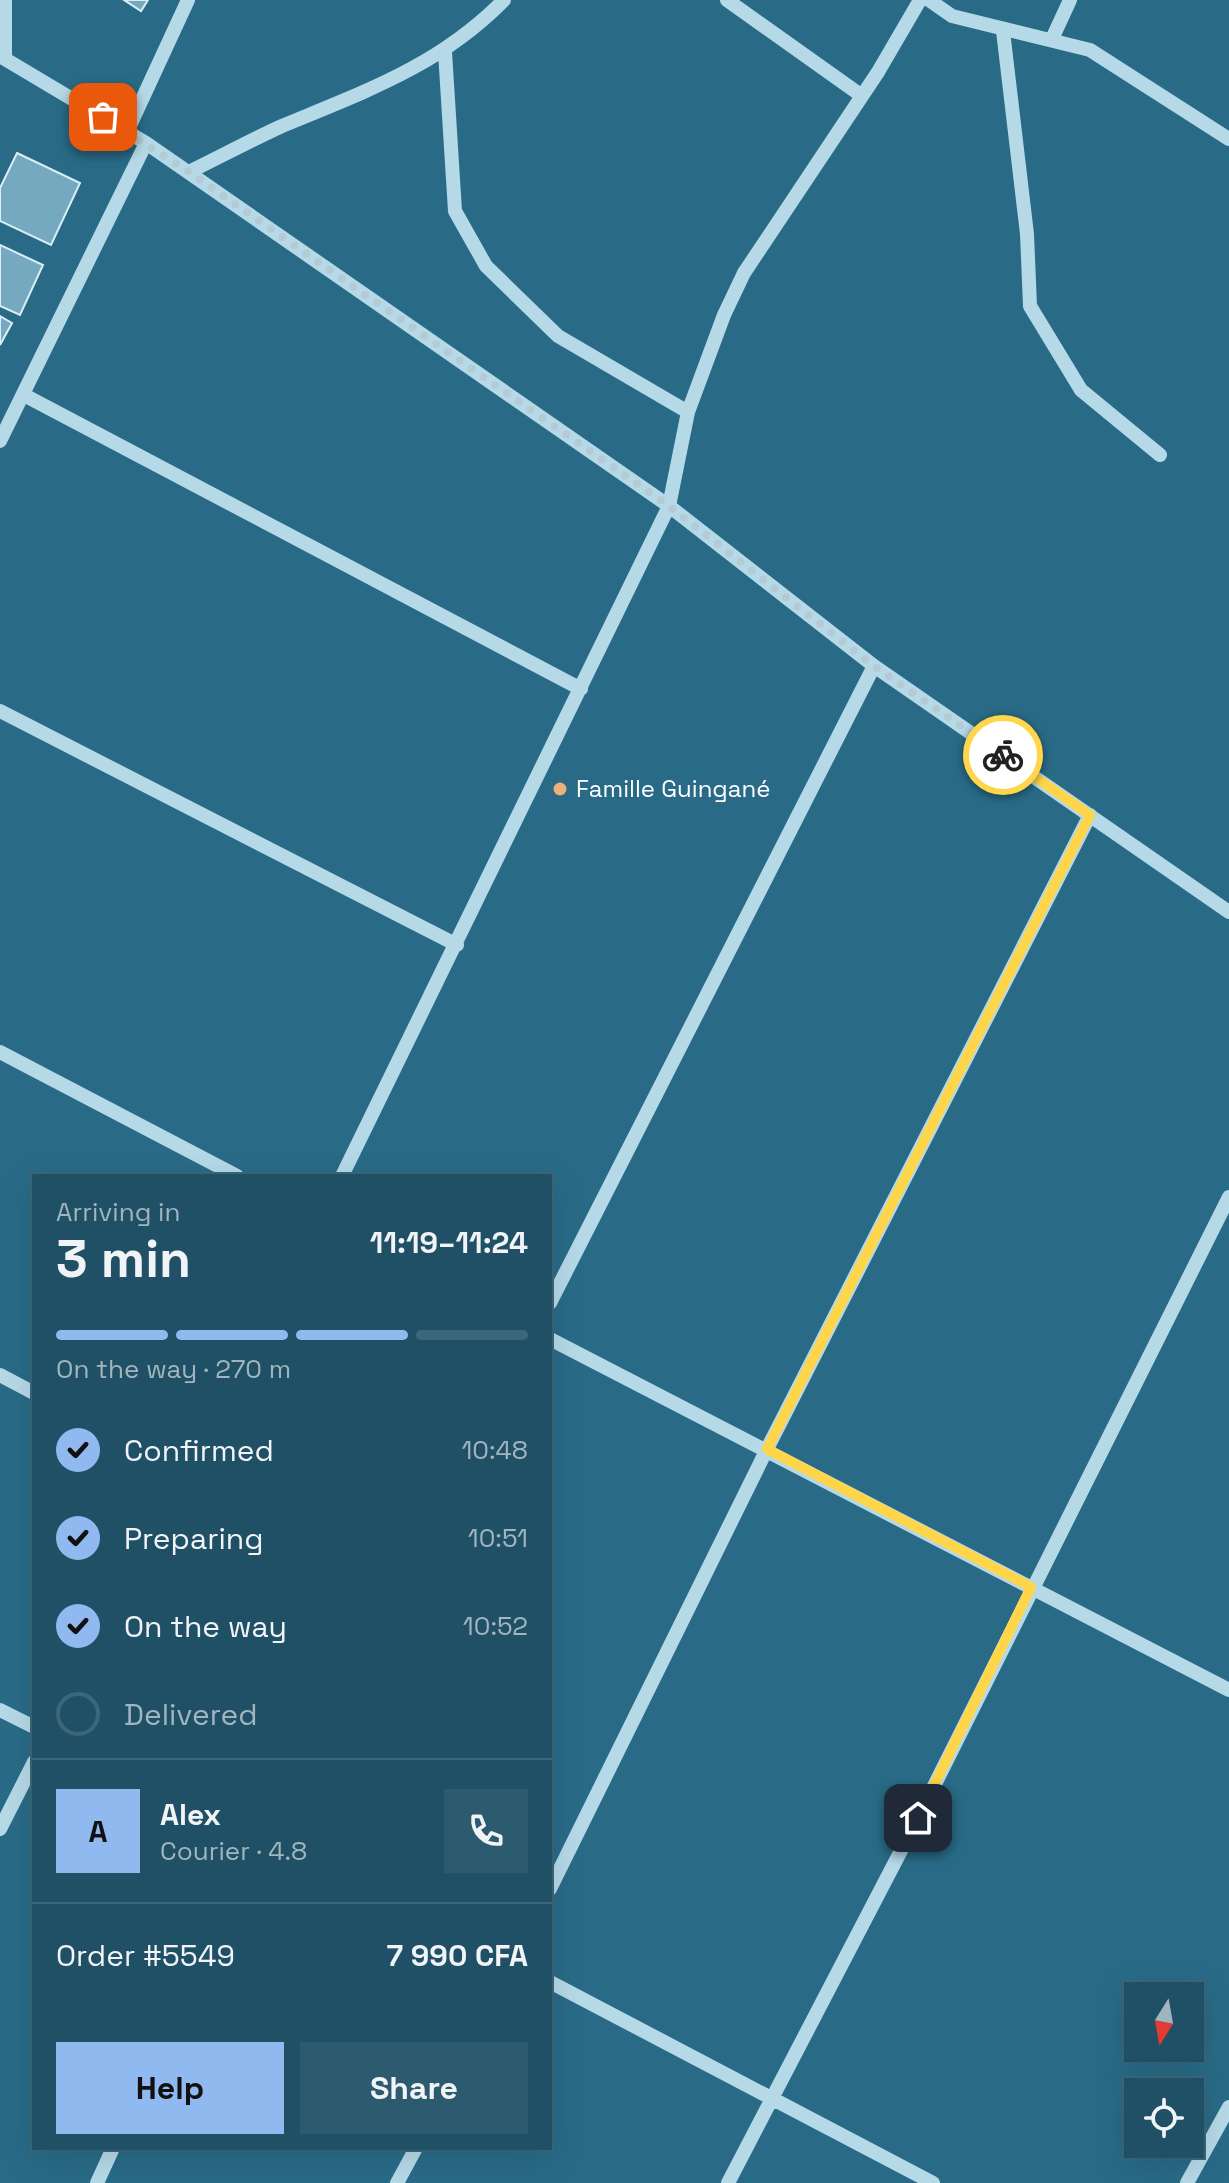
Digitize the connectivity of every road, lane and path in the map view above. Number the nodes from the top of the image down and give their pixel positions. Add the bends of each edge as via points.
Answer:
1 (5, 0) edge
2 (188, 0) edge
3 (504, 0) edge
4 (727, 0) edge
5 (920, 0) edge
6 (929, 0) edge
7 (1070, 0) edge
8 (1003, 31) junction
9 (1052, 39) junction
10 (445, 52) junction
11 (2, 58) edge
12 (862, 96) junction
13 (127, 132) junction
14 (1229, 139) edge
15 (146, 143) junction
16 (189, 172) junction
17 (24, 395) junction
18 (688, 412) junction
19 (0, 441) edge
20 (1160, 455) dead end
21 (669, 506) junction
22 (874, 666) junction
23 (581, 689) junction
24 (0, 711) edge
25 (1090, 815) junction
26 (1229, 912) edge
27 (457, 945) junction
28 (0, 1052) edge
29 (233, 1174) edge
30 (343, 1174) edge
31 (1229, 1197) edge
32 (552, 1299) edge
33 (552, 1340) edge
34 (0, 1375) edge
35 (32, 1392) edge
36 (767, 1449) junction
37 (1031, 1587) junction
38 (1229, 1690) edge
39 (0, 1710) edge
40 (32, 1726) edge
41 (32, 1766) edge
42 (0, 1829) edge
43 (552, 1885) edge
44 (552, 1983) edge
45 (774, 2100) junction
46 (1229, 2107) edge
47 (112, 2150) edge
48 (415, 2150) edge
49 (97, 2183) edge
50 (397, 2183) edge
51 (728, 2183) edge
52 (933, 2183) edge
53 (1187, 2183) edge

1 - 11 street
2 - 13 street
3 - 10 street
4 - 12 street
5 - 12 street
6 - 8 street via 952,16
7 - 9 street
8 - 9 street
8 - 20 street via 1027,234 1030,306 1081,390
9 - 14 street via 1090,50
10 - 16 street
10 - 18 street via 455,211 486,266 558,336
11 - 13 street
12 - 18 street via 744,273
13 - 15 street
15 - 16 street
15 - 17 street
16 - 21 street
17 - 19 street
17 - 23 street
18 - 21 street
21 - 22 street
21 - 23 street
22 - 25 street
22 - 32 street
23 - 27 street
24 - 27 street
25 - 26 street
25 - 36 street
27 - 30 street
28 - 29 street
31 - 37 street
33 - 36 street
34 - 35 street
36 - 37 street
36 - 43 street
37 - 38 street
37 - 45 street
39 - 40 street
41 - 42 street
44 - 45 street
45 - 51 street
45 - 52 street
46 - 53 street
47 - 49 street
48 - 50 street

